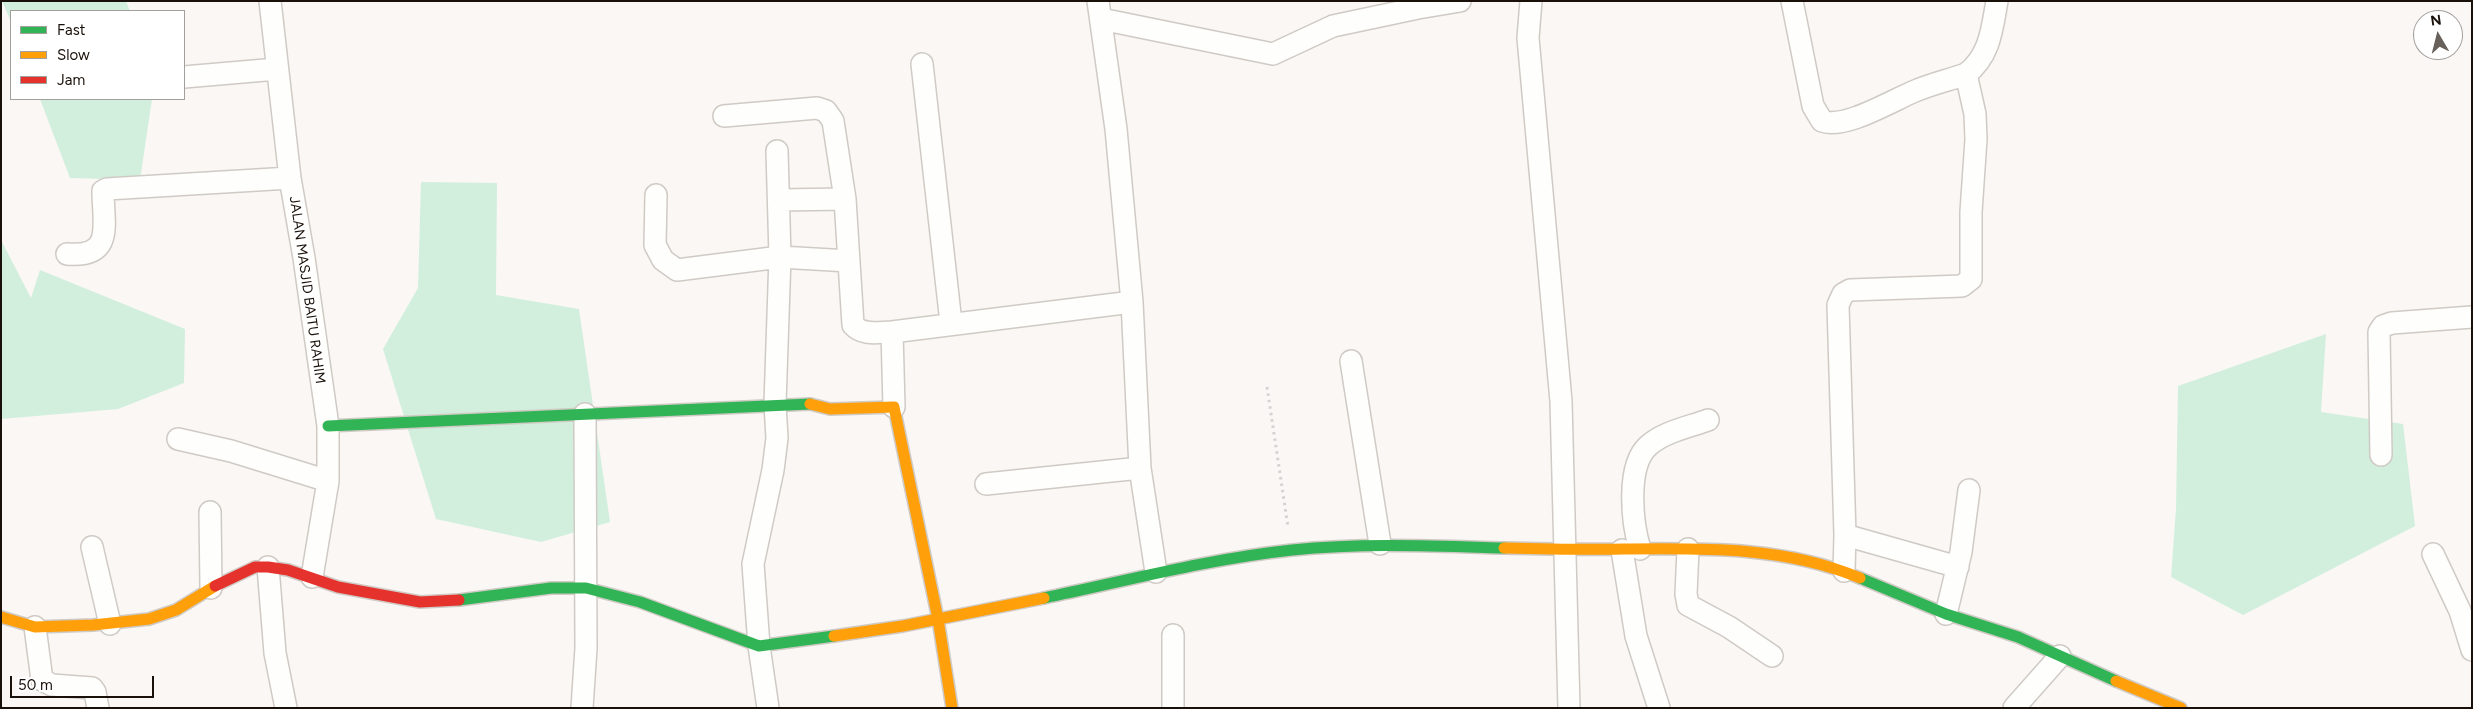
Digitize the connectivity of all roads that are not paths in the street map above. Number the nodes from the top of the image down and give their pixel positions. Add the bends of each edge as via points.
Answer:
1 (270, 1) edge
2 (1460, 1) edge
3 (1530, 1) edge
4 (1792, 1) edge
5 (1998, 1) edge
6 (1099, 10) edge
7 (922, 64) dead end
8 (277, 70) junction
9 (1966, 74) junction
10 (185, 77) edge
11 (724, 116) dead end
12 (777, 151) dead end
13 (290, 178) junction
14 (656, 195) dead end
15 (845, 199) junction
16 (779, 200) junction
17 (67, 254) dead end
18 (780, 257) junction
19 (849, 262) junction
20 (1132, 302) junction
21 (2472, 317) edge
22 (951, 323) junction
23 (892, 332) junction
24 (1351, 361) dead end
25 (775, 404) junction
26 (894, 407) junction
27 (585, 414) junction
28 (1708, 420) dead end
29 (328, 426) junction
30 (178, 439) dead end
31 (2381, 455) dead end
32 (1140, 468) junction
33 (328, 481) junction
34 (986, 484) dead end
35 (1969, 490) dead end
36 (210, 512) dead end
37 (1845, 536) junction
38 (1380, 544) junction
39 (92, 547) dead end
40 (1688, 548) junction
41 (1565, 550) junction
42 (1631, 550) junction
43 (2433, 554) dead end
44 (268, 567) junction
45 (1958, 567) junction
46 (1844, 570) junction
47 (1156, 572) junction
48 (312, 577) junction
49 (211, 588) junction
50 (586, 588) junction
51 (1946, 614) junction
52 (1, 617) edge
53 (938, 619) junction
54 (110, 624) junction
55 (35, 627) junction
56 (1172, 635) dead end
57 (759, 646) junction
58 (2472, 650) edge
59 (1772, 656) dead end
60 (2060, 656) junction
61 (98, 708) edge
62 (286, 708) edge
63 (582, 708) edge
64 (768, 708) edge
65 (952, 708) edge
66 (1172, 708) edge
67 (1569, 708) edge
68 (1659, 708) edge
69 (2014, 708) edge
70 (2182, 708) edge

1 - 8 street, JALAN MASJID BAITU RAHIM
2 - 6 street via 1333,26 1283,51 1266,54
3 - 41 street via 1528,38 1561,401
4 - 9 street via 1813,106 1822,121 1836,122 1861,115 1916,90
5 - 9 street via 1990,42 1984,55
6 - 20 street via 1116,128
7 - 22 street
8 - 10 street
8 - 13 street, JALAN MASJID BAITU RAHIM
9 - 37 street via 1975,114 1976,139 1971,279 1962,286 1850,290 1843,294 1838,305
11 - 15 street via 804,109 826,111 833,121
12 - 16 street
13 - 17 street via 107,189 103,191 105,223 96,250 88,254
13 - 29 street, JALAN MASJID BAITU RAHIM
14 - 18 street via 655,244 663,260 677,270
15 - 16 street
15 - 19 street
16 - 18 street
18 - 19 street
18 - 25 street
19 - 23 street via 853,325 867,333
20 - 22 street
20 - 32 street
21 - 31 street via 2392,323 2383,326 2379,332
22 - 23 street
23 - 26 street
24 - 38 street
25 - 26 street via 806,403 830,410
25 - 27 street
25 - 57 street via 773,470 753,564
26 - 53 street
27 - 29 street
27 - 50 street
28 - 42 street via 1656,440 1637,461
29 - 33 street, JALAN MASJID BAITU RAHIM
30 - 33 street via 231,451
32 - 34 street
32 - 47 street
33 - 48 street, JALAN MASJID BAITU RAHIM
35 - 45 street
36 - 49 street
37 - 45 street
37 - 46 street
38 - 41 street
38 - 47 street via 1292,550
39 - 54 street
40 - 42 street
40 - 46 street via 1761,552
40 - 59 street via 1688,604
41 - 42 street
41 - 67 street
42 - 68 street via 1636,636
43 - 58 street via 2460,611
44 - 48 street
44 - 49 street via 250,569
44 - 62 street via 275,653
45 - 51 street
46 - 51 street
47 - 53 street
48 - 50 street via 338,587 420,602 454,602 551,588
49 - 54 street via 168,613
50 - 57 street via 640,602
50 - 63 street
51 - 60 street via 2018,637
52 - 55 street
53 - 57 street
53 - 65 street
54 - 55 street
55 - 61 street via 42,680 52,685 92,688
56 - 66 street
57 - 64 street
60 - 69 street
60 - 70 street

